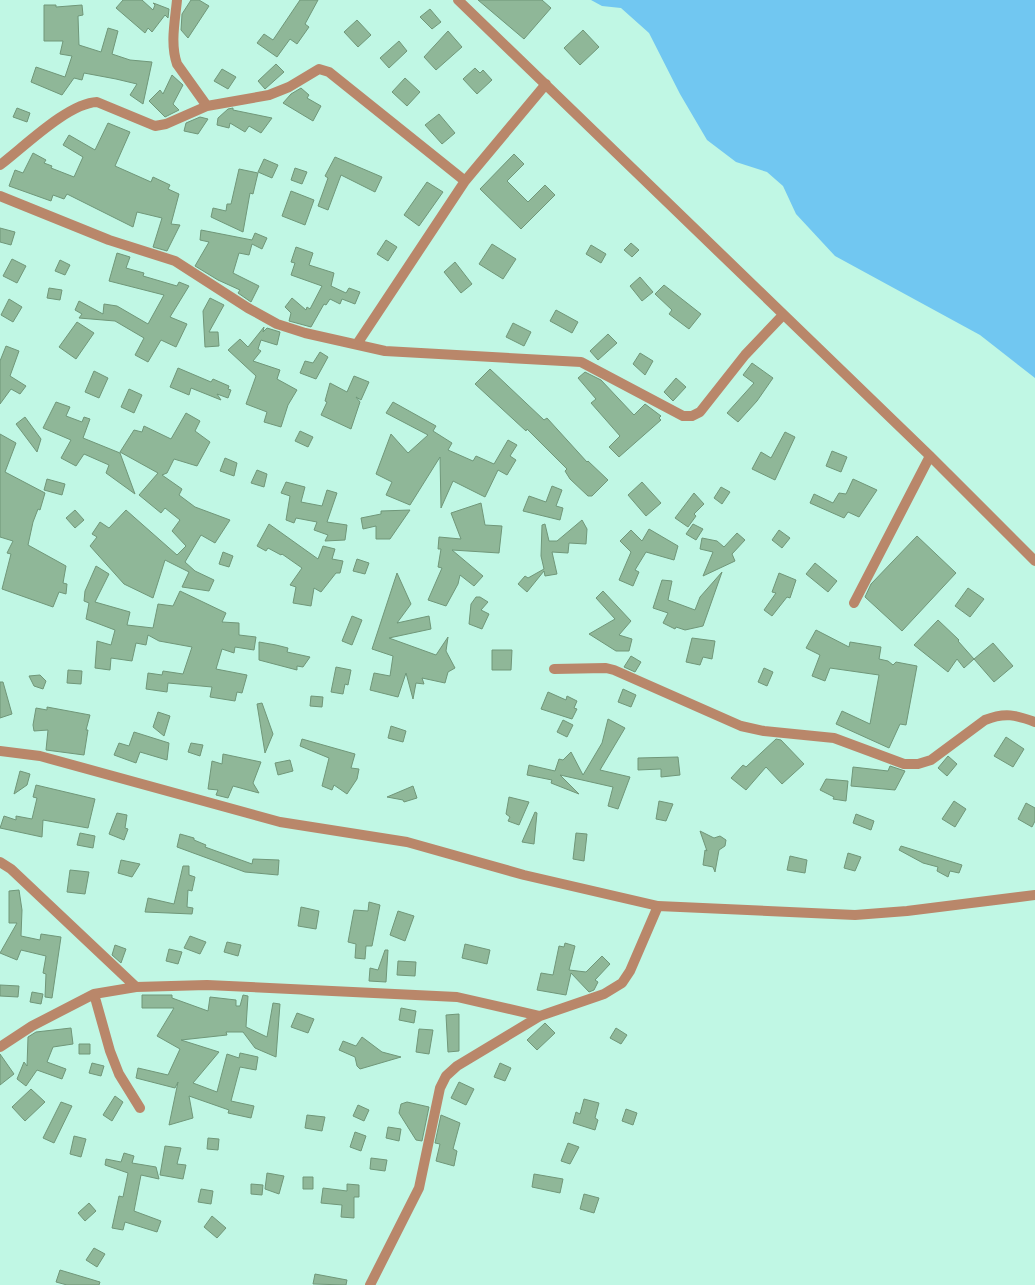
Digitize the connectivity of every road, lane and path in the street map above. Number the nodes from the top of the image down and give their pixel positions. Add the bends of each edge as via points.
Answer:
1 (177, 0) edge
2 (458, 0) edge
3 (546, 84) junction
4 (207, 106) junction
5 (0, 166) edge
6 (465, 181) junction
7 (0, 196) edge
8 (783, 315) junction
9 (357, 344) junction
10 (930, 456) junction
11 (1035, 561) edge
12 (854, 603) dead end
13 (554, 669) dead end
14 (1035, 722) edge
15 (0, 751) edge
16 (0, 862) edge
17 (1035, 895) edge
18 (658, 906) junction
19 (136, 986) junction
20 (94, 994) junction
21 (540, 1016) junction
22 (0, 1047) edge
23 (140, 1108) dead end
24 (370, 1285) edge

1 - 4 street via 174,57
2 - 3 street
3 - 6 street
3 - 8 street
4 - 5 street via 155,126 90,102 62,117
4 - 6 street via 269,95 289,87 313,71 324,70
6 - 9 street
7 - 9 street via 110,240 175,261 277,324
8 - 9 street via 745,355 700,412 692,416 683,416 581,362 385,351
8 - 10 street
10 - 11 street
10 - 12 street
13 - 14 street via 614,670 741,726 834,738 904,764 931,760 994,716 1014,714
15 - 18 street via 40,756 280,822 407,842 524,875
16 - 19 street
17 - 18 street via 855,915
18 - 21 street via 622,983 604,994
19 - 20 street
19 - 21 street via 206,985 457,997
20 - 22 street via 32,1026
20 - 23 street via 119,1074
21 - 24 street via 457,1066 446,1076 440,1088 419,1188

